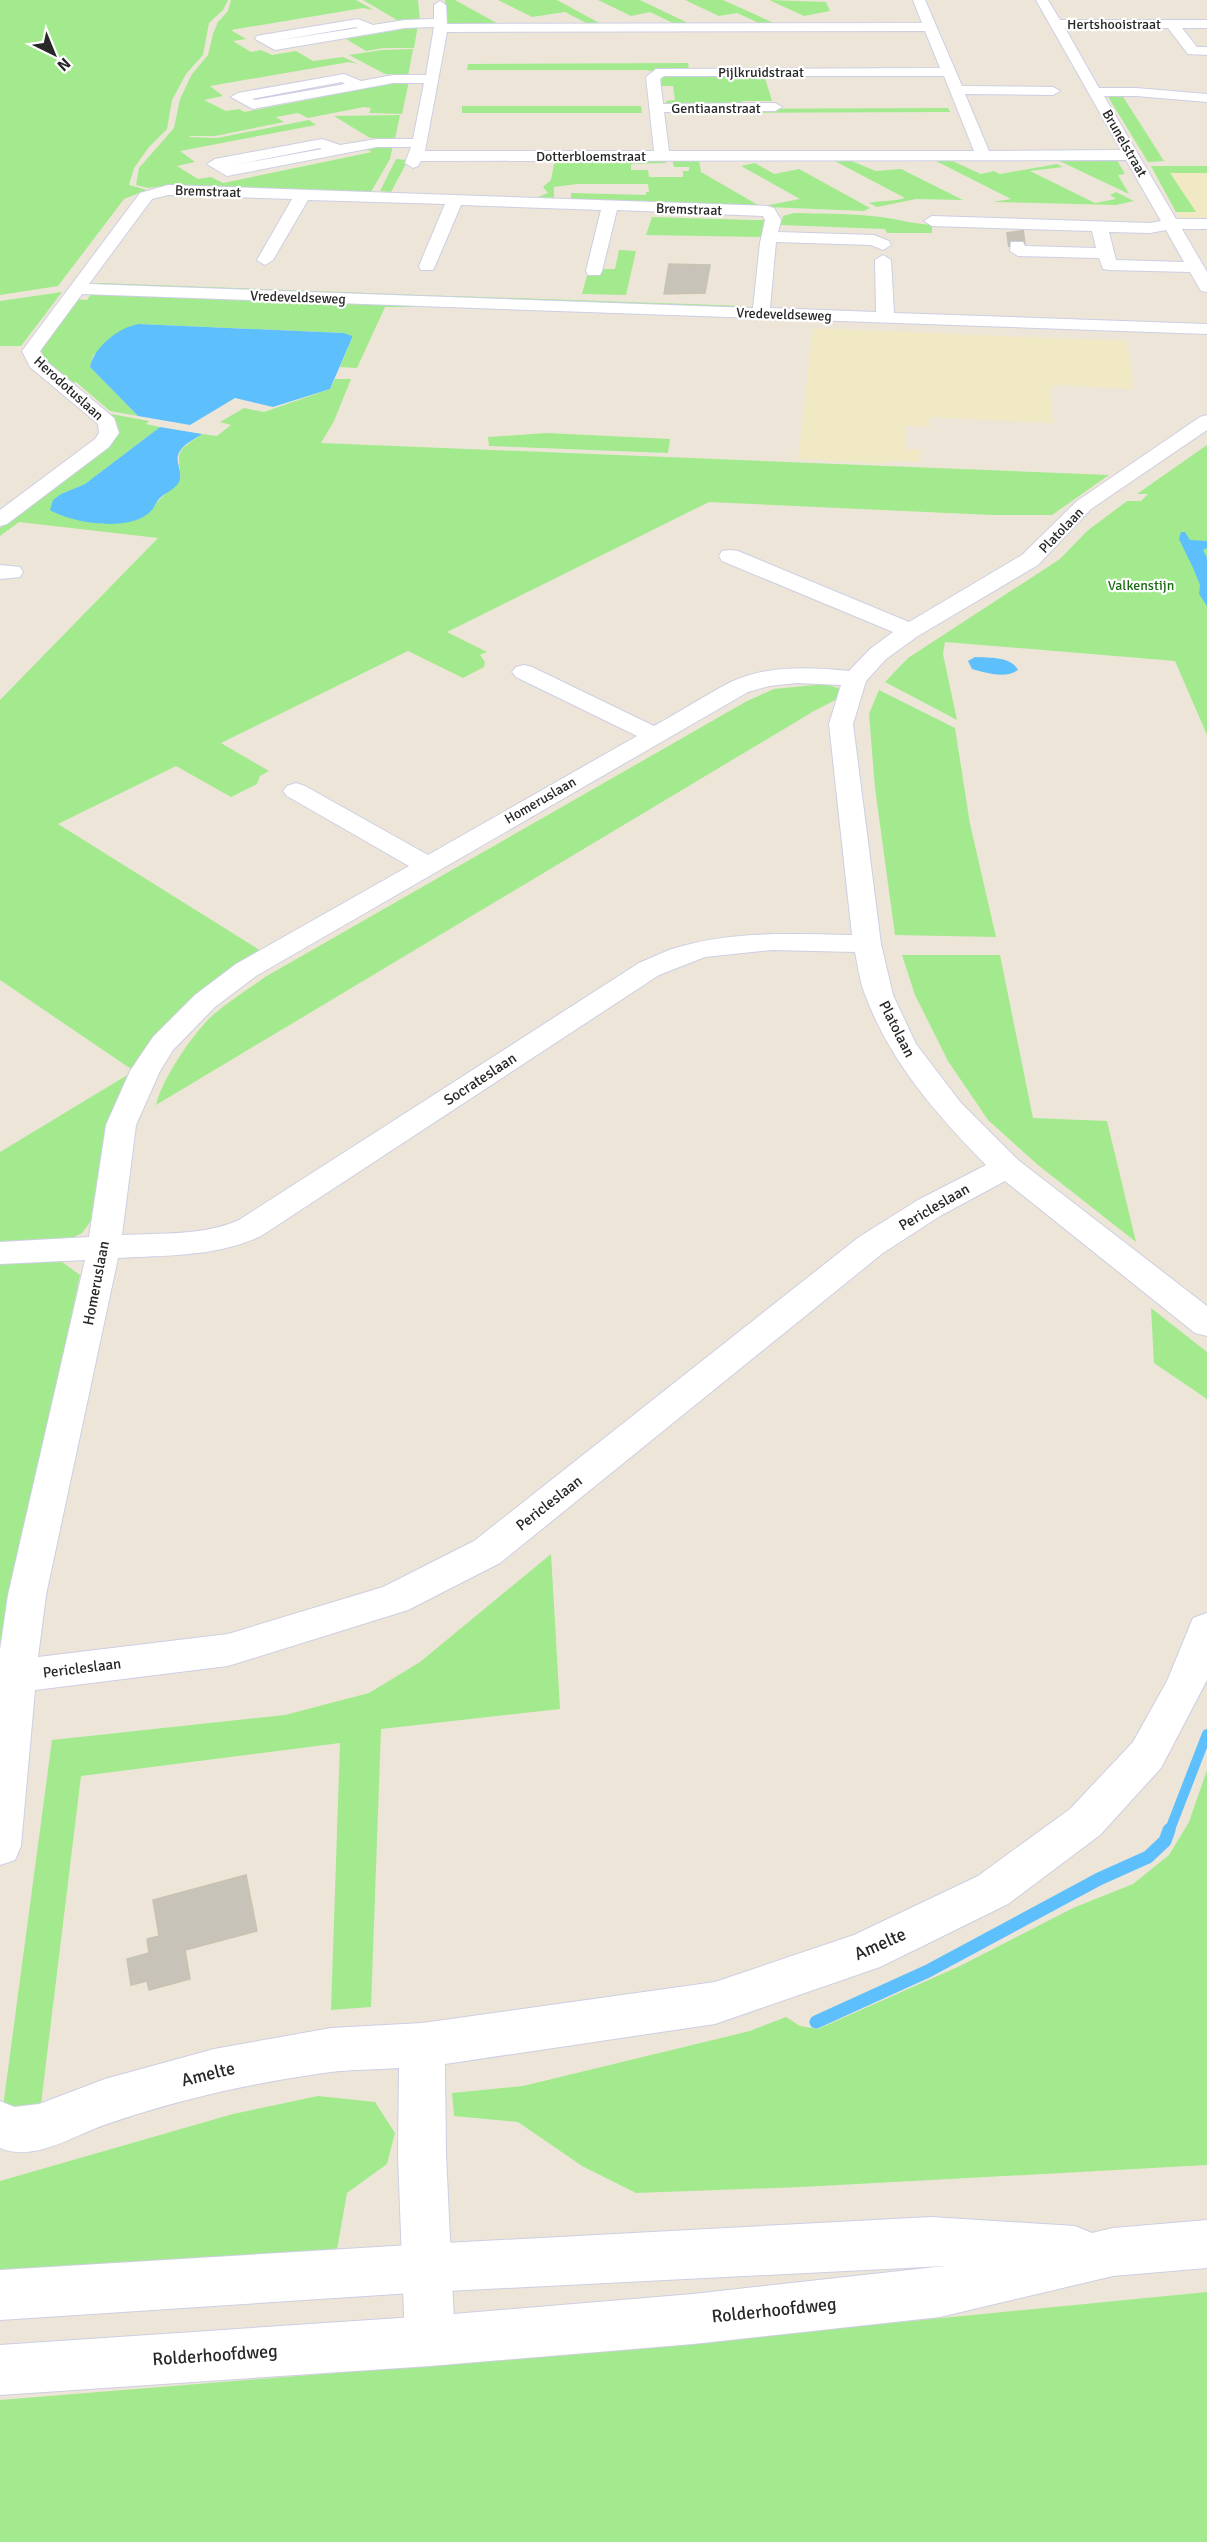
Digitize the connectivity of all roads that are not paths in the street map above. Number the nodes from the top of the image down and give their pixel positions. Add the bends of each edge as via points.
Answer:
1 (440, 0) edge
2 (920, 0) edge
3 (1042, 0) edge
4 (1056, 24) junction
5 (1172, 24) junction
6 (1207, 24) edge
7 (441, 25) junction
8 (931, 27) junction
9 (372, 30) junction
10 (1207, 51) edge
11 (950, 72) junction
12 (432, 80) junction
13 (358, 85) junction
14 (1207, 86) edge
15 (958, 90) junction
16 (1053, 91) dead end
17 (1095, 92) junction
18 (1136, 92) junction
19 (1207, 98) edge
20 (776, 107) dead end
21 (657, 108) junction
22 (338, 150) junction
23 (418, 150) junction
24 (956, 155) junction
25 (1131, 155) junction
26 (662, 156) junction
27 (984, 156) junction
28 (1028, 156) junction
29 (303, 194) junction
30 (397, 197) junction
31 (455, 200) junction
32 (610, 206) junction
33 (932, 221) dead end
34 (1172, 224) junction
35 (1207, 224) edge
36 (1099, 226) junction
37 (1015, 234) junction
38 (770, 237) junction
39 (1106, 253) junction
40 (266, 260) dead end
41 (427, 266) dead end
42 (1195, 267) junction
43 (594, 271) dead end
44 (81, 285) junction
45 (1207, 287) edge
46 (761, 309) junction
47 (885, 318) junction
48 (1207, 329) edge
49 (1207, 421) edge
50 (0, 520) edge
51 (730, 556) dead end
52 (910, 631) junction
53 (524, 672) dead end
54 (855, 679) junction
55 (654, 735) junction
56 (296, 791) dead end
57 (427, 865) junction
58 (867, 944) junction
59 (1007, 1167) junction
60 (104, 1248) junction
61 (0, 1253) edge
62 (1207, 1324) edge
63 (1207, 1629) edge
64 (16, 1676) junction
65 (0, 1846) edge
66 (422, 2045) junction
67 (0, 2124) edge
68 (1207, 2244) edge
69 (1113, 2252) junction
70 (427, 2268) junction
71 (0, 2295) edge
72 (430, 2341) junction
73 (0, 2370) edge

1 - 7 street
2 - 8 street
3 - 4 street, Brunelstraat
4 - 5 street, Hertshooistraat
4 - 17 street, Brunelstraat
5 - 6 street, Hertshooistraat
5 - 10 street, Hertshooistraat via 1193,51
7 - 8 street via 684,30
7 - 9 street via 405,24
7 - 12 street
8 - 11 street
9 - 9 street via 275,46 262,39 358,23
11 - 15 street
11 - 21 street, Pijlkruidstraat via 661,72 653,77
12 - 13 street
12 - 23 street
13 - 13 street via 344,78 238,97 253,105
14 - 18 street via 1163,86
15 - 16 street
15 - 27 street
17 - 18 street
17 - 25 street, Brunelstraat
18 - 19 street
20 - 21 street, Gentiaanstraat
21 - 26 street, Pijlkruidstraat
22 - 22 street, Dotterbloemstraat via 227,171 214,164 322,143
22 - 23 street, Dotterbloemstraat via 377,143
23 - 26 street, Dotterbloemstraat
23 - 30 street
24 - 26 street, Dotterbloemstraat via 928,156 927,162 883,170 853,156 829,156 829,162 786,169 765,156
24 - 27 street, Dotterbloemstraat
24 - 28 street, Dotterbloemstraat via 982,171 1028,162
25 - 28 street, Dotterbloemstraat
25 - 34 street, Brunelstraat
27 - 28 street, Dotterbloemstraat
29 - 30 street, Bremstraat
29 - 40 street
29 - 44 street, Bremstraat via 168,190 152,193
30 - 31 street, Bremstraat
31 - 32 street, Bremstraat
31 - 41 street
32 - 38 street, Bremstraat via 768,211 773,220
32 - 43 street
33 - 37 street
34 - 35 street
34 - 36 street via 1150,228
34 - 42 street, Brunelstraat
36 - 37 street
36 - 39 street
37 - 39 street via 1018,251
38 - 46 street
38 - 47 street via 874,240 883,253
39 - 42 street via 1109,265
42 - 45 street, Brunelstraat
44 - 46 street, Vredeveldseweg
44 - 50 street, Herodotuslaan via 31,351 37,363 107,422 109,433 102,443
46 - 47 street, Vredeveldseweg
47 - 48 street, Vredeveldseweg
49 - 52 street, Platolaan via 1084,505 1030,561
51 - 52 street
52 - 54 street, Platolaan via 878,654
53 - 55 street
54 - 55 street, Homeruslaan via 799,674 759,680
54 - 58 street, Platolaan via 841,724
55 - 57 street, Homeruslaan
56 - 57 street
57 - 60 street, Homeruslaan via 246,970 205,1001 163,1044 145,1071 121,1125
58 - 59 street, Platolaan via 879,995 902,1046 950,1110
58 - 60 street, Socrateslaan via 760,944 712,948 679,956 649,969 250,1228 206,1242
59 - 62 street, Platolaan
59 - 64 street, Pericleslaan via 929,1208 871,1245 487,1552 394,1599 228,1650
60 - 61 street
60 - 64 street, Homeruslaan via 27,1595
63 - 66 street, Amelte via 1185,1686 1147,1755 1085,1822 993,1890 864,1952 715,2003
64 - 65 street, Homeruslaan
66 - 67 street, Amelte via 331,2050 214,2071 105,2102 39,2127 14,2130
66 - 70 street
68 - 69 street, Rolderhoofdweg
69 - 70 street, Rolderhoofdweg via 931,2241
69 - 72 street, Rolderhoofdweg via 940,2292 693,2319
70 - 71 street, Rolderhoofdweg
70 - 72 street
72 - 73 street, Rolderhoofdweg

